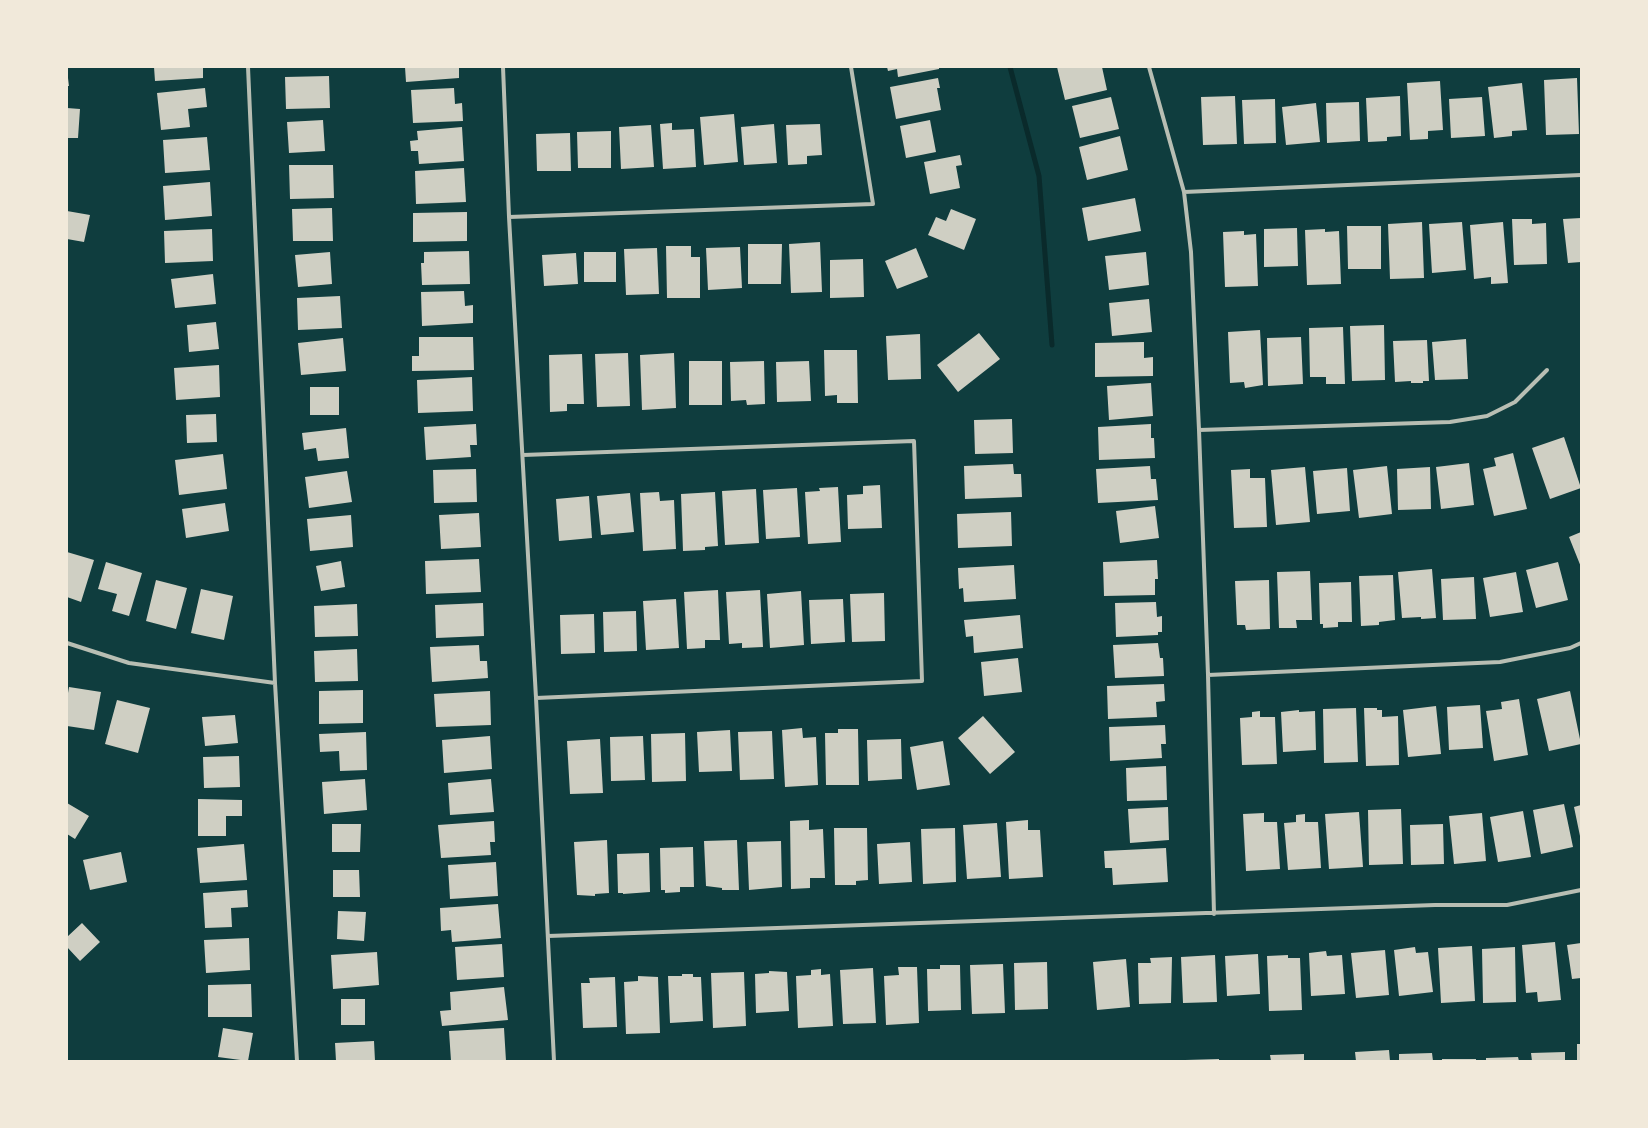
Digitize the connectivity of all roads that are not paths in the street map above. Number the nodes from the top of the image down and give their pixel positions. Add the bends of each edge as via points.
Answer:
1 (248, 67) edge
2 (503, 67) edge
3 (851, 67) edge
4 (1149, 67) edge
5 (1581, 175) edge
6 (1184, 192) junction
7 (510, 217) junction
8 (1547, 370) dead end
9 (1199, 430) junction
10 (523, 455) junction
11 (67, 643) edge
12 (1581, 643) edge
13 (1208, 675) junction
14 (275, 683) junction
15 (536, 698) junction
16 (1581, 890) edge
17 (1214, 914) junction
18 (548, 936) junction
19 (297, 1061) edge
20 (554, 1061) edge

1 - 14 street
2 - 7 street
3 - 7 street via 873,204
4 - 6 street
5 - 6 street
6 - 9 street via 1192,276
7 - 10 street
8 - 9 street via 1515,402 1488,416 1450,422
9 - 13 street
10 - 15 street
10 - 15 street via 914,441 922,681
11 - 14 street via 129,663
12 - 13 street via 1570,648 1500,662
13 - 17 street
14 - 19 street
15 - 18 street
16 - 17 street via 1507,905
17 - 18 street
18 - 20 street

